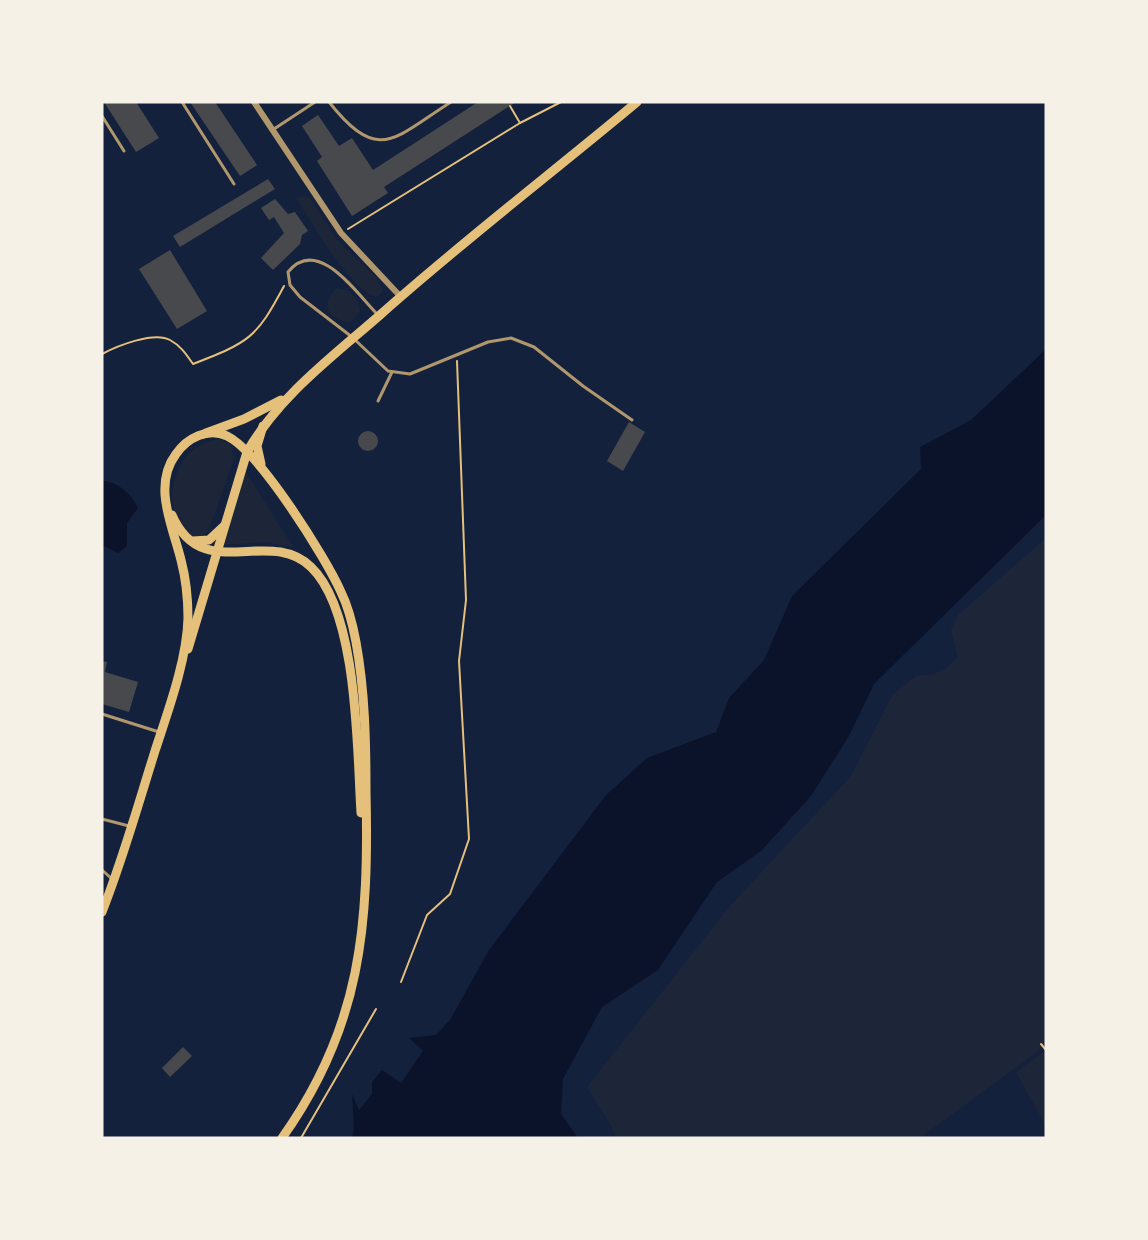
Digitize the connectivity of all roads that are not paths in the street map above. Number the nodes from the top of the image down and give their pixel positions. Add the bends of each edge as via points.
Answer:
1 (182, 102) edge
2 (254, 102) edge
3 (315, 102) edge
4 (329, 102) edge
5 (451, 102) edge
6 (637, 102) edge
7 (102, 116) edge
8 (272, 130) junction
9 (124, 151) dead end
10 (234, 184) dead end
11 (400, 296) junction
12 (378, 316) junction
13 (352, 338) junction
14 (392, 372) junction
15 (288, 396) junction
16 (378, 401) dead end
17 (632, 420) dead end
18 (263, 426) junction
19 (203, 434) junction
20 (247, 452) junction
21 (270, 482) junction
22 (165, 499) junction
23 (228, 517) junction
24 (188, 539) junction
25 (218, 553) junction
26 (102, 714) edge
27 (167, 714) junction
28 (161, 733) junction
29 (102, 819) edge
30 (132, 826) junction
31 (102, 870) edge
32 (114, 880) junction
33 (102, 912) edge
34 (356, 971) junction
35 (282, 1138) edge

1 - 10 lane
2 - 8 street
3 - 8 lane
4 - 5 lane via 351,128 374,140 389,140
6 - 11 main road
7 - 9 lane
8 - 11 street via 340,233
11 - 12 main road
12 - 13 main road
12 - 13 lane via 337,272 313,259 294,266 288,278 300,297
13 - 14 lane via 379,365
13 - 15 main road
14 - 16 lane
14 - 17 lane via 410,374 500,339 522,341
15 - 18 main road
15 - 19 main road via 244,419
18 - 20 main road
18 - 21 main road via 257,454
19 - 20 main road via 228,436
19 - 22 main road via 177,453 168,471
20 - 21 main road
20 - 23 main road
21 - 34 main road via 336,581 356,643 363,697 368,878
22 - 24 main road
22 - 27 main road via 184,574 188,620
23 - 24 main road via 212,538 200,542
23 - 25 main road
24 - 25 main road
25 - 27 main road
25 - 34 main road via 275,551 297,557 318,574 334,601 346,645 363,839 363,901
26 - 28 lane
27 - 28 main road
28 - 30 main road
29 - 30 lane
30 - 32 main road
31 - 32 lane
32 - 33 main road
34 - 35 main road via 342,1023 305,1103

